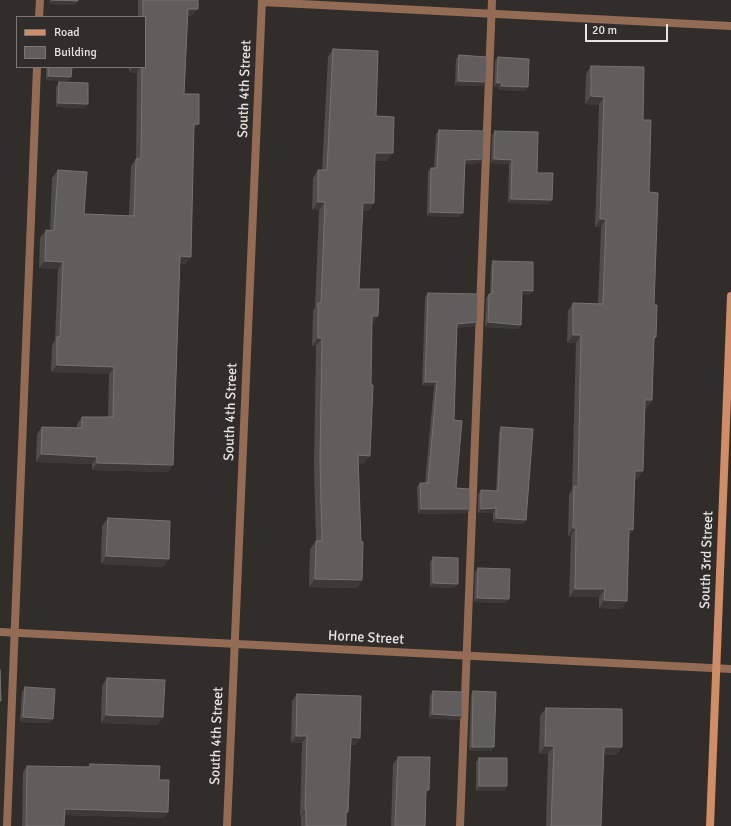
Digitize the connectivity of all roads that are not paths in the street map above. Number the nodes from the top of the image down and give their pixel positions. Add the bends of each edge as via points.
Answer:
1 (40, 0) edge
2 (492, 0) edge
3 (262, 1) edge
4 (492, 14) junction
5 (39, 16) edge
6 (731, 26) edge
7 (37, 68) edge
8 (731, 296) edge
9 (0, 632) edge
10 (14, 633) junction
11 (234, 644) junction
12 (466, 656) junction
13 (715, 668) junction
14 (731, 669) edge
15 (7, 826) edge
16 (227, 826) edge
17 (460, 826) edge
18 (710, 826) edge

1 - 5 street
2 - 4 street
3 - 4 street
3 - 11 street, South 4th Street
4 - 6 street
4 - 12 street
7 - 10 street
8 - 13 street, South 3rd Street
9 - 10 street, Horne Street
10 - 11 street, Horne Street
10 - 15 street
11 - 12 street, Horne Street
11 - 16 street, South 4th Street
12 - 13 street, Horne Street
12 - 17 street
13 - 14 street, Horne Street
13 - 18 street, South 3rd Street

